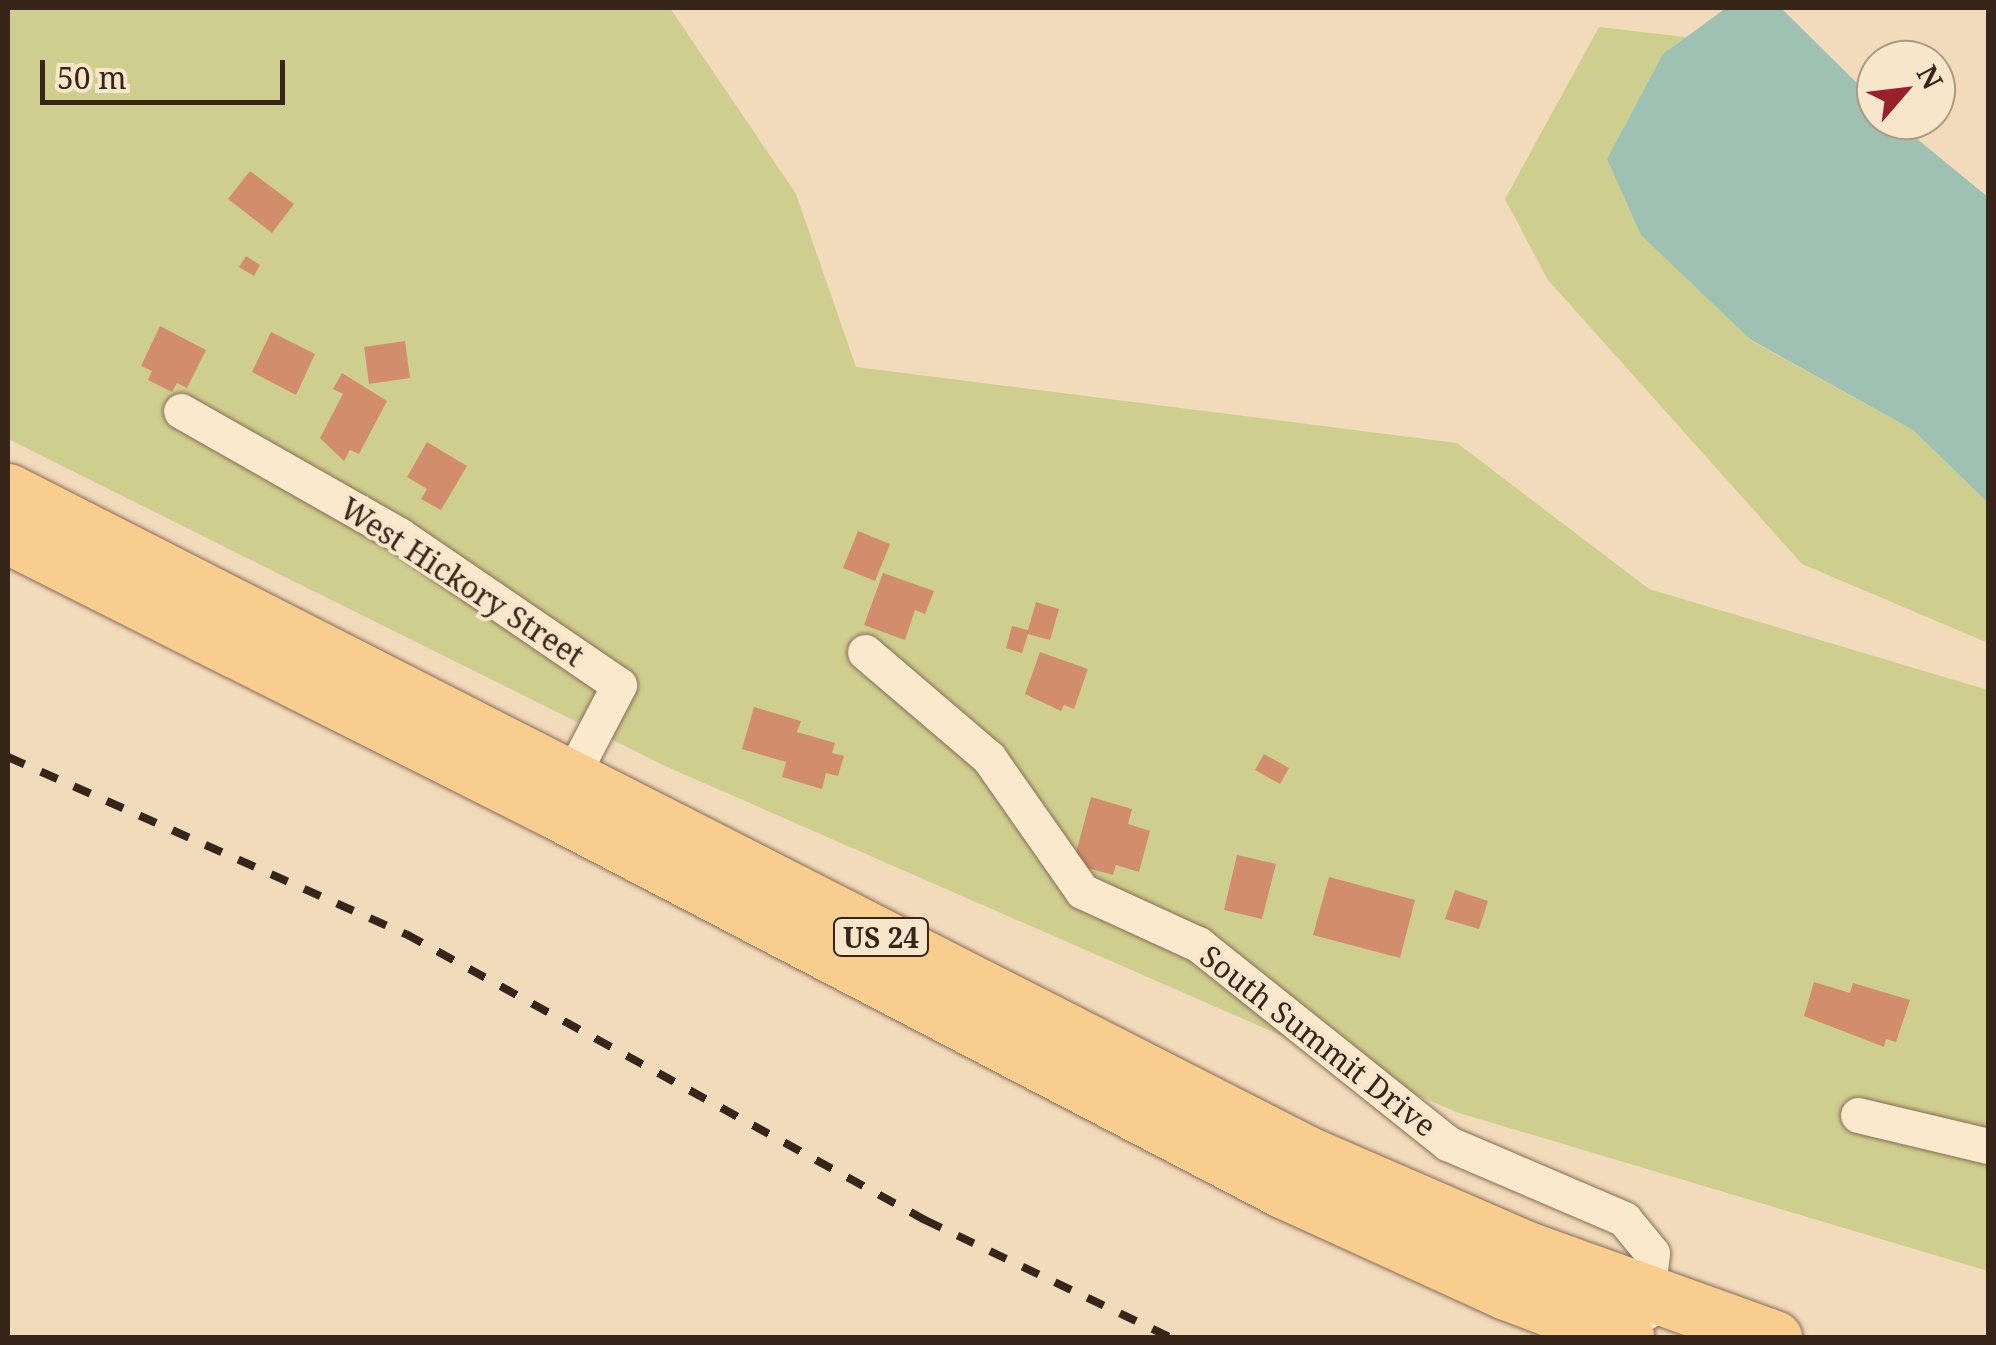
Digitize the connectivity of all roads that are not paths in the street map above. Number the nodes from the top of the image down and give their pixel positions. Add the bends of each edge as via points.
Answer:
1 (181, 411) dead end
2 (8, 492) edge
3 (8, 536) edge
4 (865, 652) dead end
5 (563, 793) junction
6 (1858, 1115) dead end
7 (1988, 1146) edge
8 (1638, 1323) edge
9 (1774, 1338) edge

1 - 5 street, West Hickory Street via 399,535 619,685
2 - 5 main road, US 24
3 - 5 main road, US 24
4 - 8 street, South Summit Drive via 989,758 1082,891 1198,944 1447,1143 1624,1219 1652,1254
5 - 8 main road, US 24 via 1310,1155 1527,1249
6 - 7 street
8 - 9 main road, US 24

